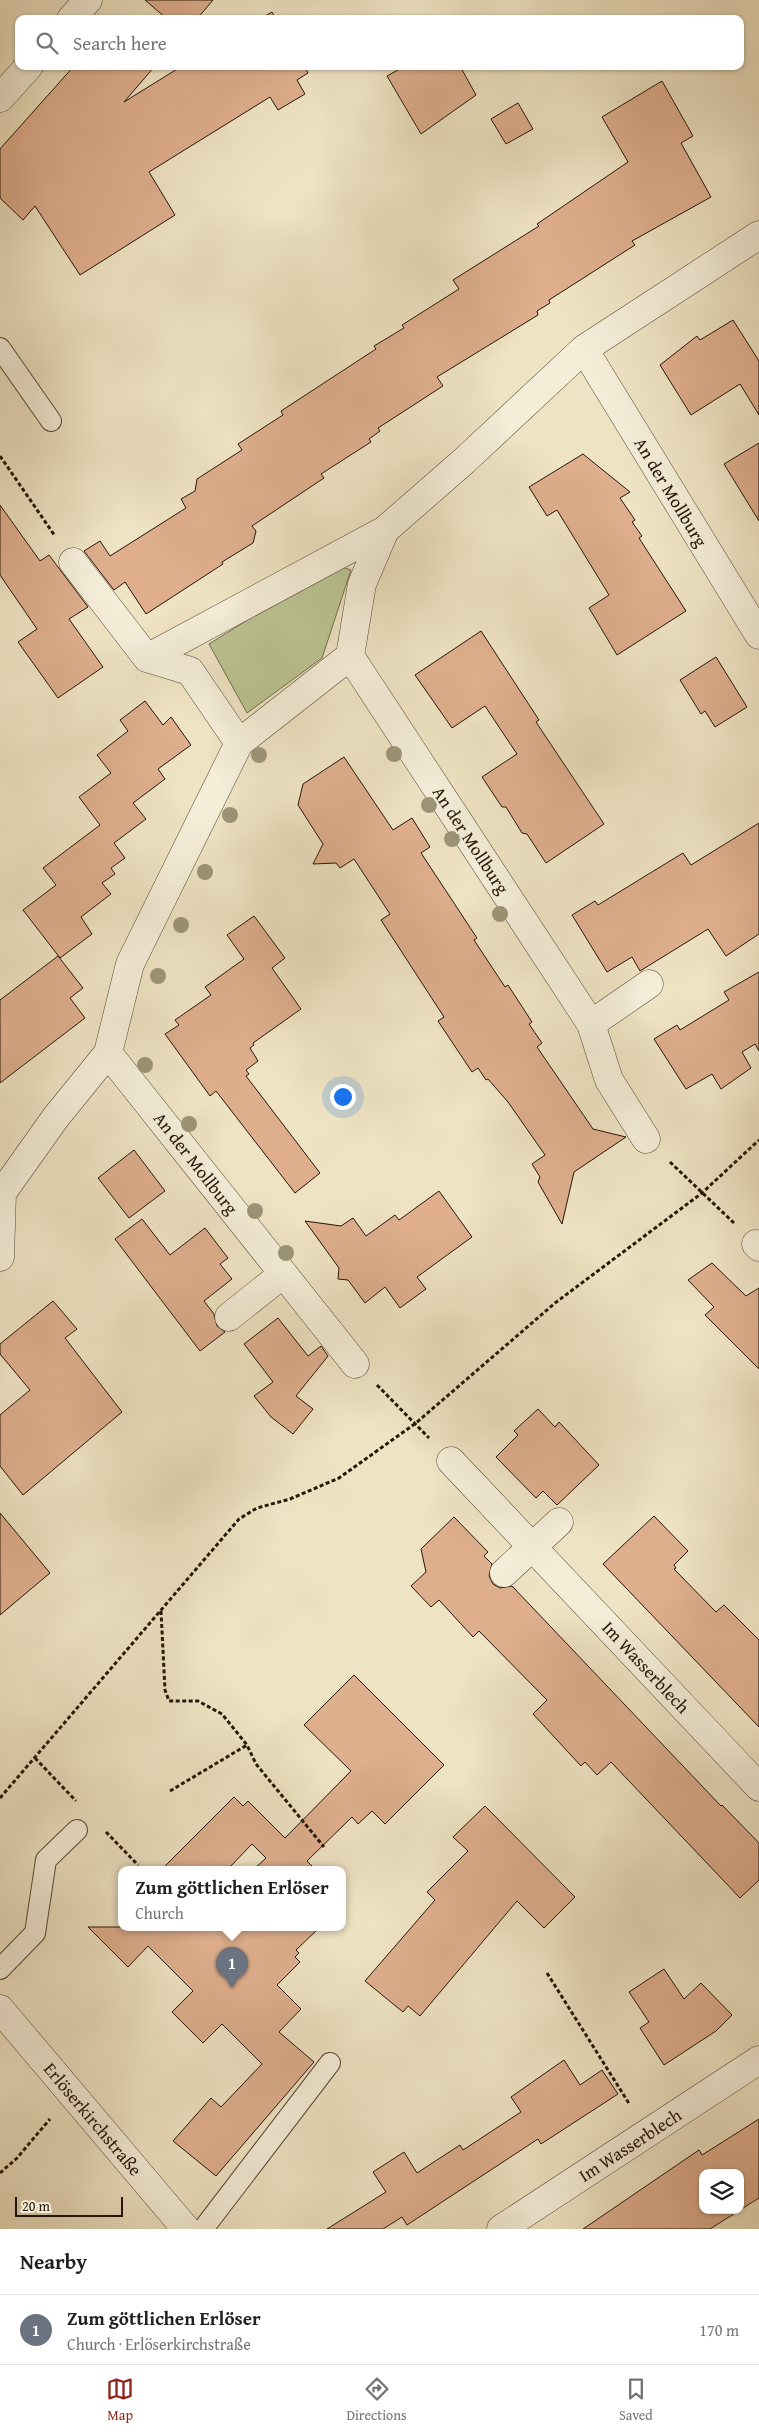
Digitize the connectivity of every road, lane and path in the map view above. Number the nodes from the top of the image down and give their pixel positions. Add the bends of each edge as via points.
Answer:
1 (88, 0) edge
2 (75, 15) edge
3 (25, 70) edge
4 (0, 98) edge
5 (759, 235) edge
6 (0, 348) edge
7 (584, 349) junction
8 (51, 422) dead end
9 (0, 456) edge
10 (385, 530) junction
11 (73, 562) joint
12 (759, 635) edge
13 (350, 656) junction
14 (147, 658) junction
15 (239, 743) junction
16 (649, 984) dead end
17 (591, 1024) junction
18 (108, 1053) junction
19 (646, 1139) joint
20 (759, 1140) edge
21 (702, 1193) junction
22 (757, 1246) edge
23 (0, 1257) edge
24 (283, 1274) junction
25 (229, 1317) dead end
26 (355, 1364) joint
27 (416, 1423) junction
28 (451, 1461) joint
29 (559, 1522) dead end
30 (532, 1547) junction
31 (504, 1573) dead end
32 (161, 1610) junction
33 (246, 1745) junction
34 (759, 1787) edge
35 (170, 1791) dead end
36 (0, 1798) edge
37 (77, 1830) dead end
38 (324, 1847) dead end
39 (0, 1969) edge
40 (547, 1973) dead end
41 (0, 2009) edge
42 (759, 2060) edge
43 (330, 2063) dead end
44 (71, 2094) junction
45 (648, 2133) junction
46 (0, 2173) edge
47 (186, 2229) edge
48 (203, 2229) edge
49 (501, 2229) edge

1 - 2 street
3 - 4 street
5 - 7 street
6 - 8 lane
7 - 10 street
7 - 12 street, An der Mollburg
9 - 11 path
10 - 13 street via 362,584
10 - 14 street
11 - 14 street
13 - 15 street
13 - 17 street, An der Mollburg
14 - 15 street via 190,671
15 - 18 street via 130,964
16 - 17 street
17 - 19 street, An der Mollburg via 609,1080
18 - 23 street via 2,1193
18 - 24 street, An der Mollburg
19 - 21 path
20 - 21 path
21 - 22 path
21 - 27 path via 555,1303
24 - 25 street
24 - 26 street, An der Mollburg
26 - 27 path
27 - 28 path
27 - 32 path via 338,1478 290,1499 257,1508 239,1519
28 - 30 street, Im Wasserblech
29 - 30 street
30 - 31 street
30 - 34 street, Im Wasserblech
32 - 33 path via 165,1690 170,1702 198,1701 222,1714
32 - 36 path
33 - 35 path
33 - 38 path via 256,1764
37 - 39 lane via 46,1860 35,1933
40 - 45 path
41 - 44 street, Erlöserkirchstraße
42 - 45 street, Im Wasserblech
43 - 48 lane
44 - 46 path via 17,2158
44 - 47 street, Erlöserkirchstraße
45 - 49 street, Im Wasserblech

